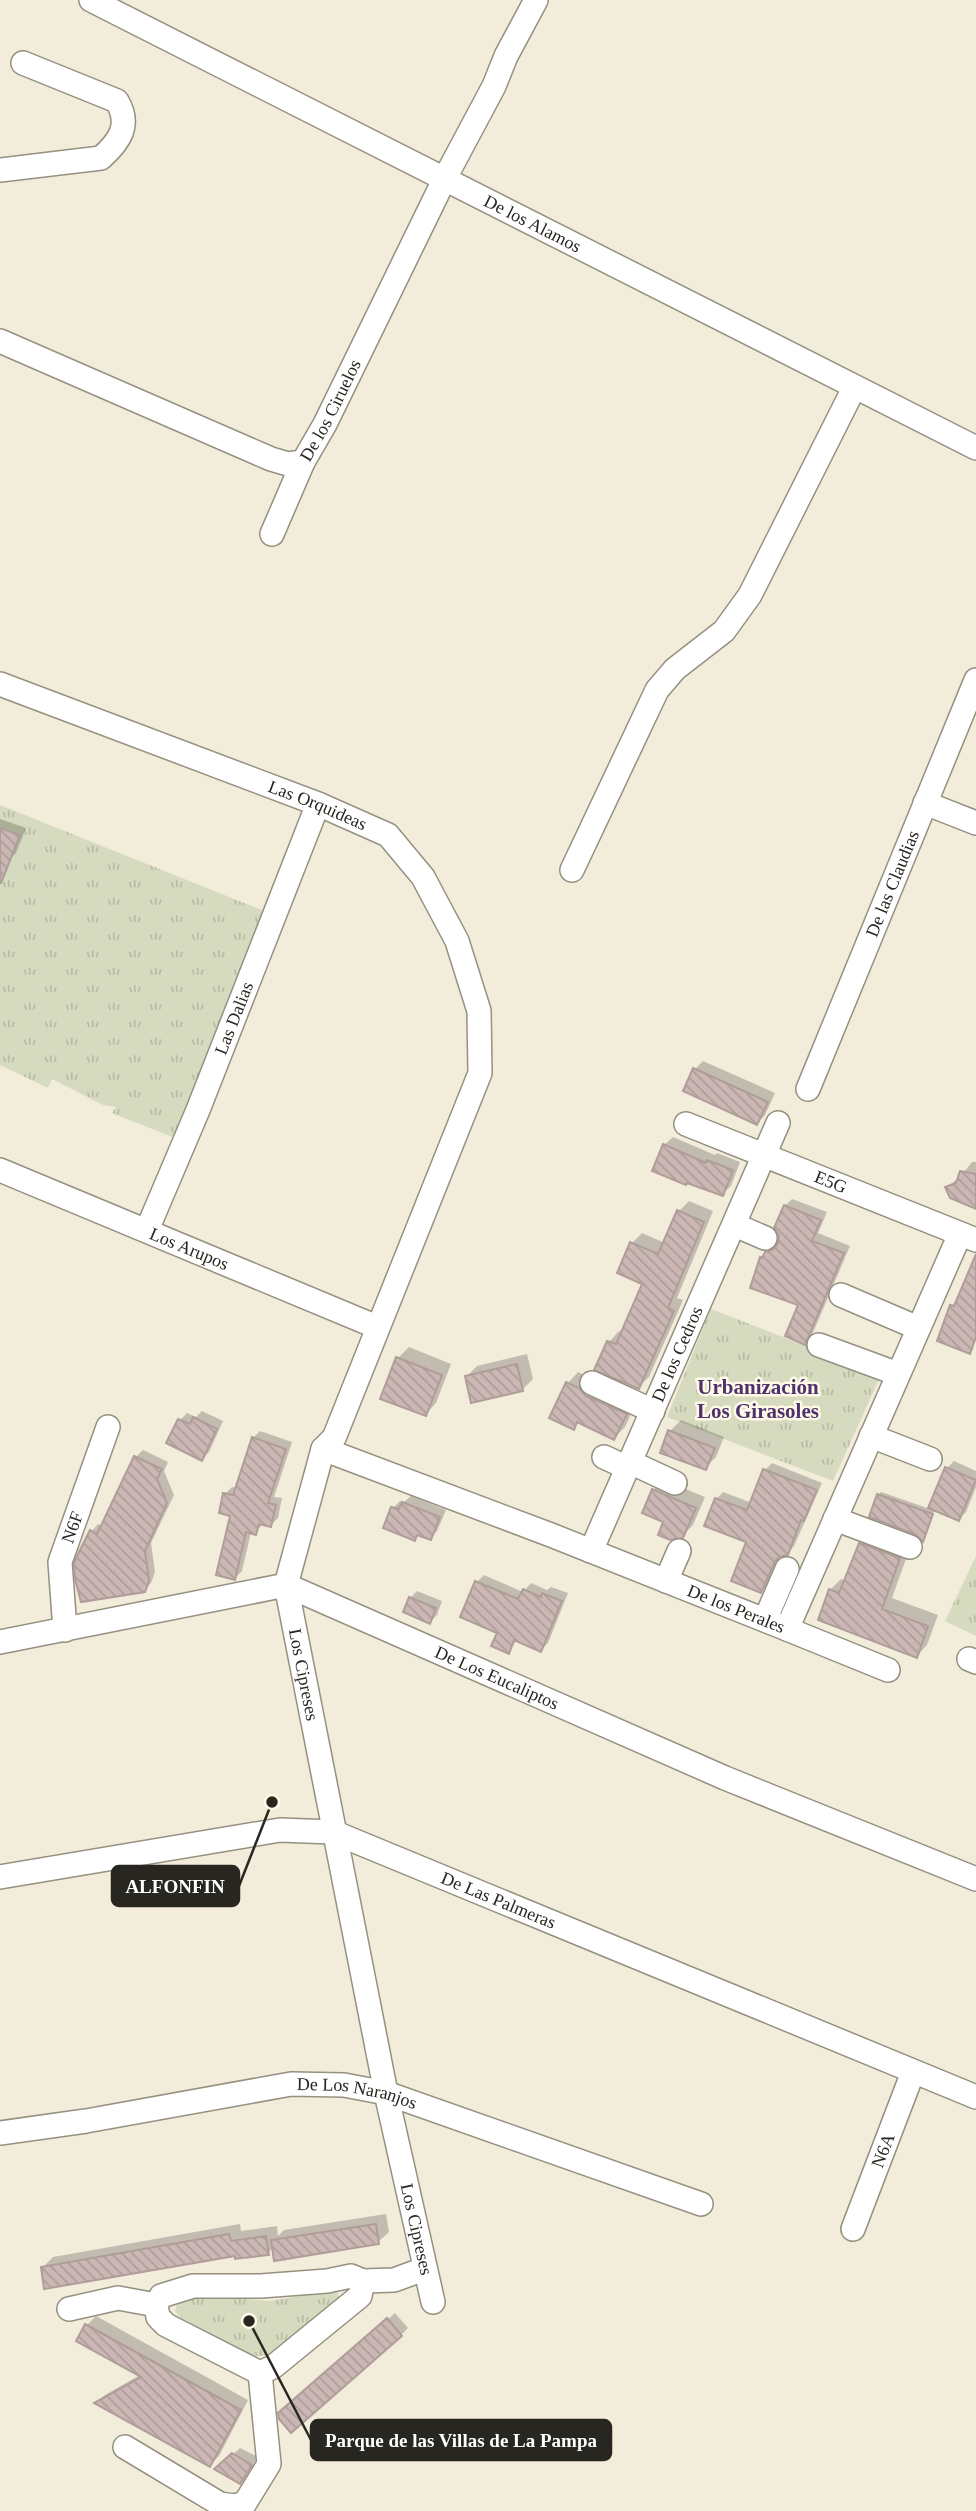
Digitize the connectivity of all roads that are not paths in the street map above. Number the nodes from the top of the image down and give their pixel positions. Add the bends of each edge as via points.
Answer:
1 (91, 0) edge
2 (536, 0) edge
3 (23, 64) dead end
4 (0, 170) edge
5 (445, 178) junction
6 (0, 341) edge
7 (854, 388) junction
8 (976, 448) edge
9 (303, 462) junction
10 (272, 534) dead end
11 (976, 680) edge
12 (0, 684) edge
13 (925, 803) junction
14 (318, 804) junction
15 (976, 823) edge
16 (572, 870) dead end
17 (480, 1073) joint
18 (807, 1088) dead end
19 (778, 1123) dead end
20 (686, 1124) dead end
21 (765, 1156) junction
22 (0, 1170) edge
23 (147, 1230) junction
24 (731, 1232) junction
25 (968, 1237) edge
26 (760, 1244) dead end
27 (841, 1295) dead end
28 (377, 1327) junction
29 (918, 1328) junction
30 (820, 1345) dead end
31 (898, 1374) junction
32 (592, 1383) dead end
33 (653, 1411) junction
34 (108, 1427) dead end
35 (871, 1436) junction
36 (323, 1449) junction
37 (604, 1457) dead end
38 (930, 1459) dead end
39 (629, 1465) junction
40 (675, 1483) dead end
41 (835, 1519) junction
42 (910, 1547) dead end
43 (591, 1551) junction
44 (679, 1551) dead end
45 (787, 1569) dead end
46 (666, 1581) junction
47 (286, 1585) junction
48 (765, 1620) junction
49 (787, 1629) junction
50 (65, 1630) junction
51 (0, 1642) edge
52 (888, 1670) dead end
53 (333, 1832) junction
54 (0, 1877) edge
55 (976, 1879) edge
56 (913, 2072) junction
57 (386, 2093) junction
58 (976, 2097) edge
59 (0, 2133) edge
60 (701, 2204) dead end
61 (853, 2229) dead end
62 (424, 2269) junction
63 (362, 2281) junction
64 (433, 2302) dead end
65 (156, 2305) junction
66 (69, 2309) dead end
67 (260, 2373) junction
68 (125, 2447) dead end

1 - 5 street, De los Alamos
2 - 5 street, De los Ciruelos
3 - 4 street via 117,101 124,113 124,128 101,158
5 - 7 street, De los Alamos
5 - 9 street, De los Ciruelos
6 - 9 street, De los Ciruelos via 271,459
7 - 8 street, De los Alamos
7 - 16 street via 750,595 724,631 675,669 657,690
9 - 10 street
11 - 13 street, De las Claudias
12 - 14 street, Las Orquideas
13 - 15 street
13 - 18 street, De las Claudias
14 - 17 street, Las Orquideas via 388,835 423,877 457,941 479,1012
14 - 23 street, Las Dalias
17 - 28 street, Los Cipreses
19 - 21 street, De los Cedros
20 - 21 street, E5G
21 - 24 street, De los Cedros
21 - 25 street, E5G
22 - 23 street, Los Arupos
23 - 28 street, Los Arupos
24 - 26 street
24 - 33 street, De los Cedros
25 - 29 street, De los Perales
27 - 29 street
28 - 36 street, Los Cipreses via 334,1438
29 - 31 street, De los Perales
30 - 31 street
31 - 35 street, De los Perales
32 - 33 street
33 - 39 street, De los Cedros
34 - 50 street, N6F via 60,1562
35 - 38 street
35 - 41 street, De los Perales
36 - 43 street, De los Perales
36 - 47 street, Los Cipreses
37 - 39 street
39 - 40 street
39 - 43 street, De los Cedros
41 - 42 street
41 - 49 street, De los Perales
43 - 46 street, De los Perales
44 - 46 street
45 - 48 street
46 - 48 street, De los Perales
47 - 50 street
47 - 53 street, Los Cipreses
47 - 55 street, De Los Eucaliptos via 725,1777
48 - 49 street, De los Perales
49 - 52 street
50 - 51 street
53 - 54 street, De Las Palmeras via 280,1830
53 - 56 street, De Las Palmeras
53 - 57 street, Los Cipreses
56 - 58 street, De Las Palmeras
56 - 61 street, N6A
57 - 59 street, De Los Naranjos via 344,2085 291,2084
57 - 60 street, De Los Naranjos
57 - 62 street, Los Cipreses
62 - 63 street via 394,2280
62 - 64 street, Los Cipreses
63 - 65 street via 351,2276 261,2286 193,2286 161,2295
63 - 67 street via 360,2296
65 - 66 street via 118,2298
65 - 67 street via 158,2317 166,2325
67 - 68 street via 269,2464 245,2502 220,2504

